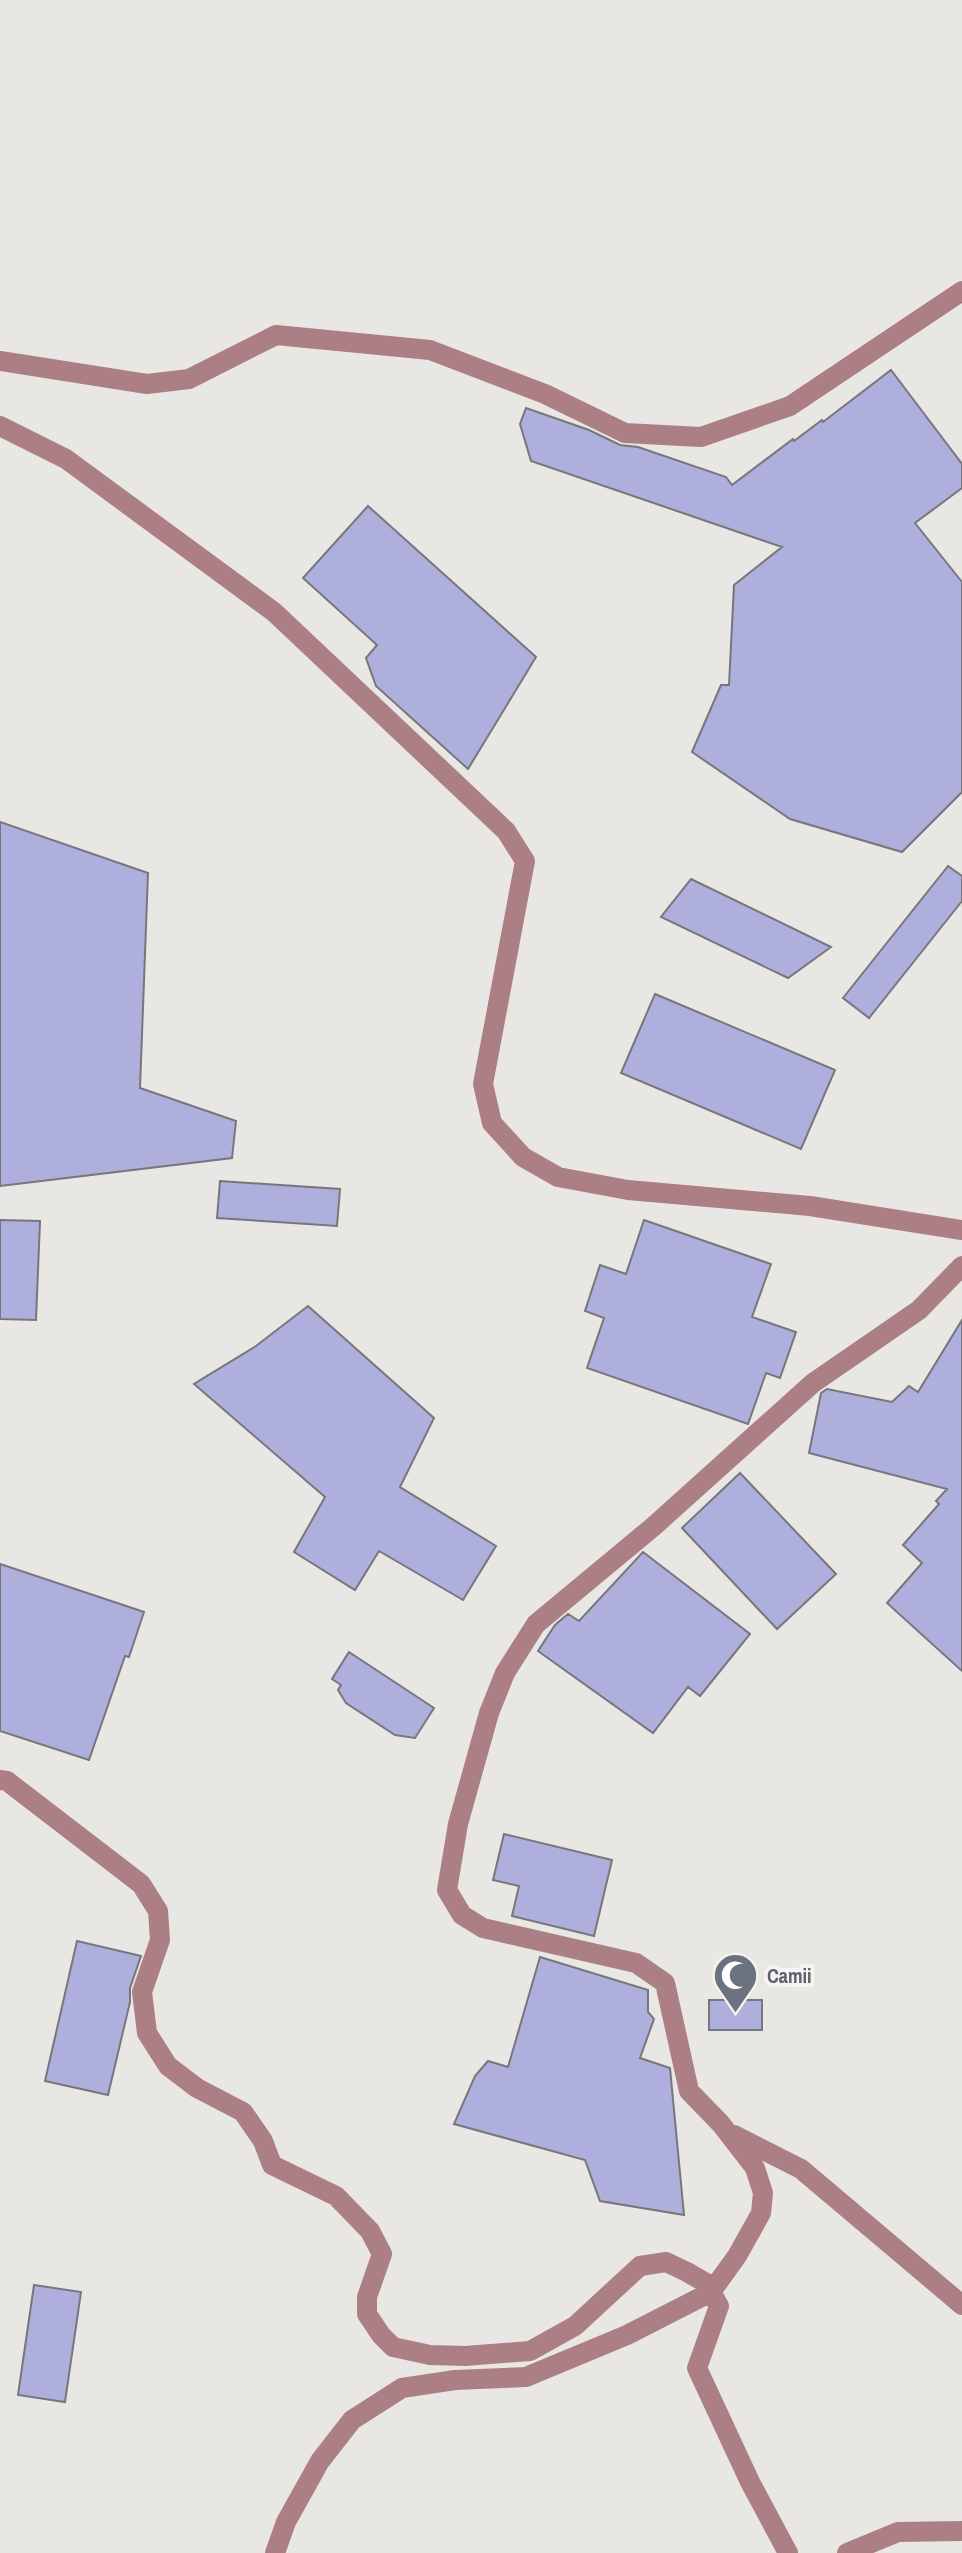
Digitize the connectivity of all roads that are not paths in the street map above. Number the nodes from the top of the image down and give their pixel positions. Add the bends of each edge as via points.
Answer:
1 (962, 291) edge
2 (0, 361) edge
3 (0, 426) edge
4 (962, 1230) edge
5 (962, 1266) edge
6 (0, 1780) edge
7 (727, 2132) junction
8 (711, 2292) junction
9 (962, 2305) edge
10 (962, 2531) edge
11 (275, 2553) edge
12 (788, 2553) edge
13 (847, 2553) edge

1 - 2 street via 790,406 701,437 625,433 545,394 430,350 276,335 189,379 147,384
3 - 4 street via 66,459 274,612 506,831 525,861 483,1084 492,1123 523,1157 558,1177 628,1190 810,1206
5 - 7 street via 919,1310 813,1383 536,1624 505,1673 473,1765 447,1890 462,1915 483,1928 636,1963 665,1983 689,2091
6 - 8 street via 141,1884 158,1911 160,1940 142,1992 147,2033 168,2066 243,2112 272,2165 336,2196 370,2231 382,2254 367,2297 367,2314 393,2347 430,2355 530,2351 575,2326 640,2266 666,2262 706,2283
7 - 8 street via 755,2168 763,2193 761,2213
7 - 9 street via 801,2169
8 - 11 street via 627,2335 526,2377 402,2388 352,2420 320,2461
8 - 12 street via 719,2306 697,2368
10 - 13 street via 898,2532

